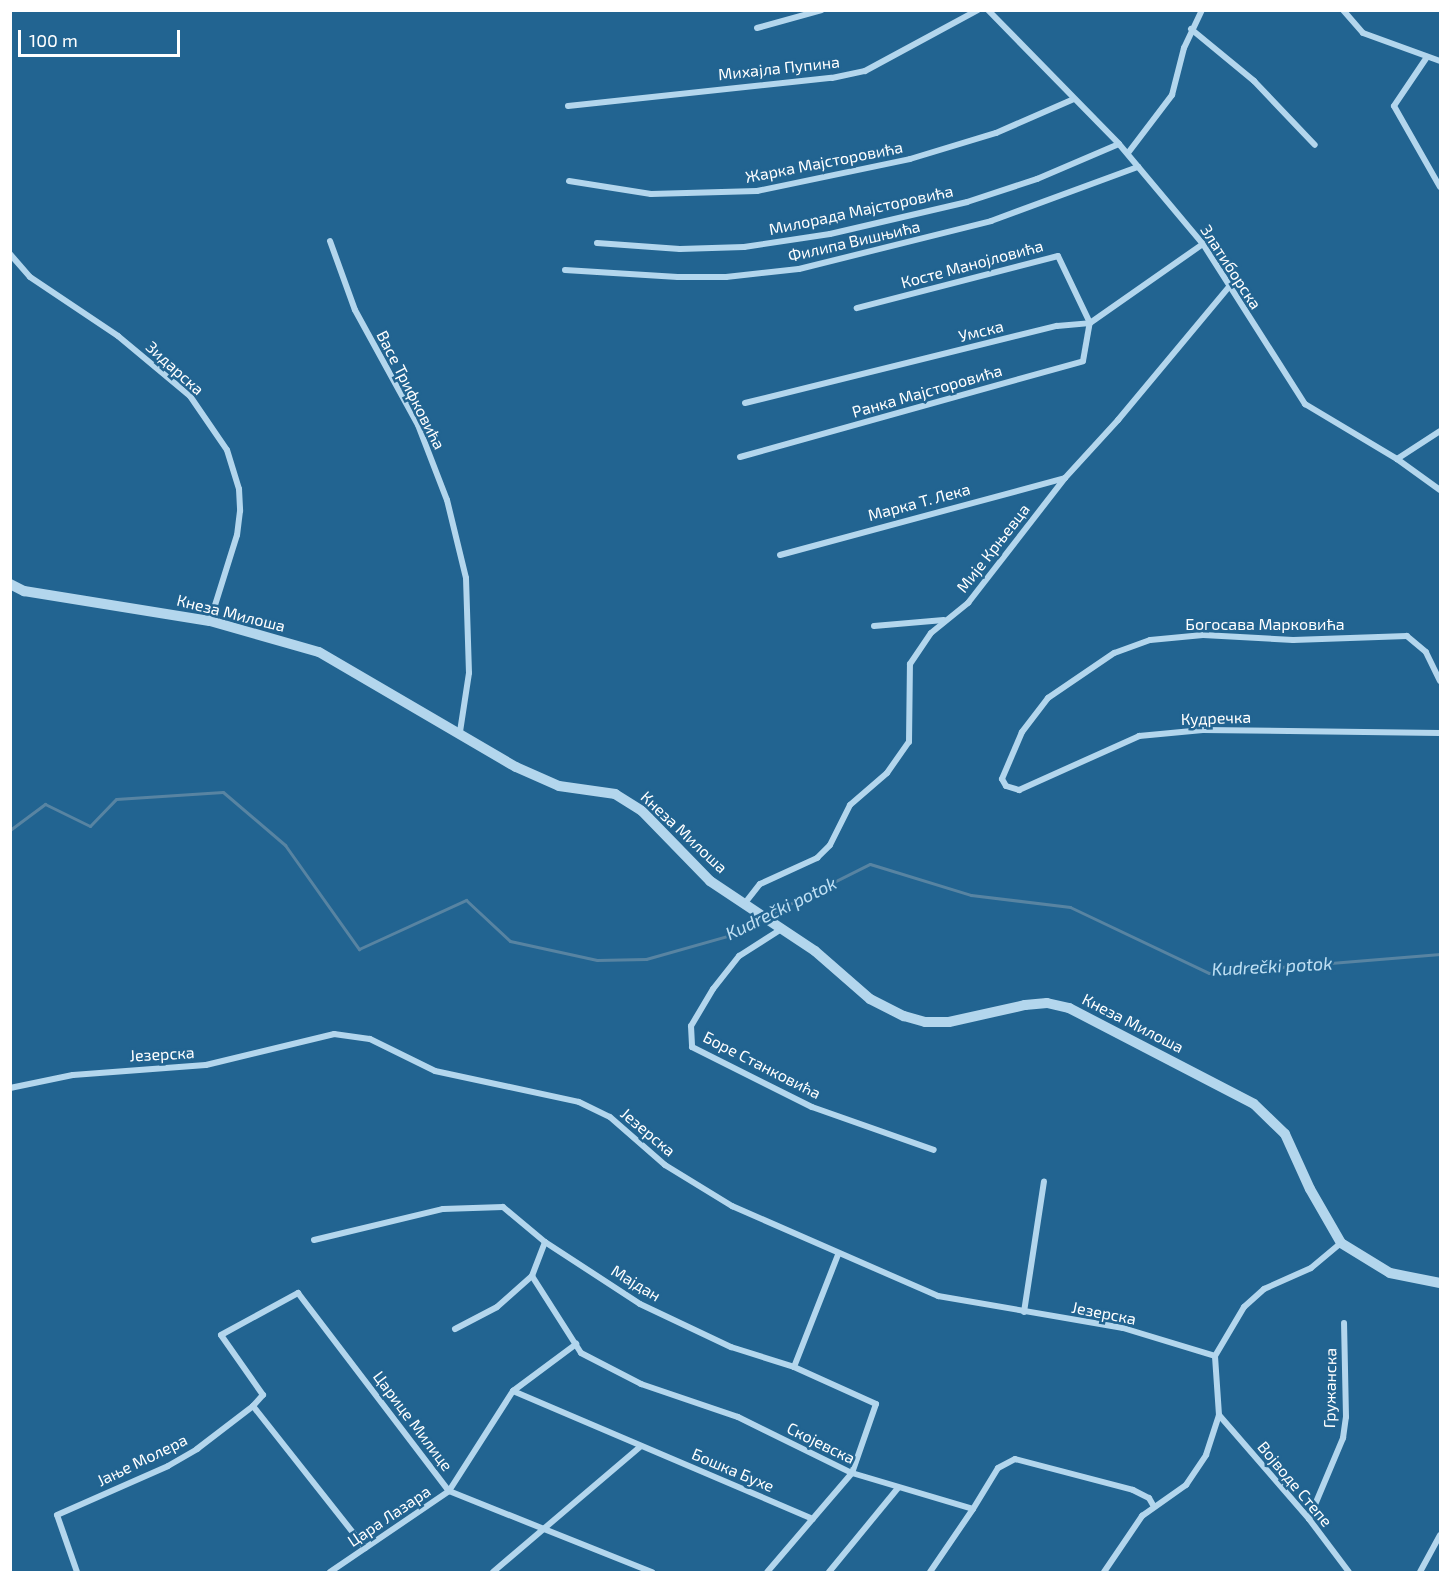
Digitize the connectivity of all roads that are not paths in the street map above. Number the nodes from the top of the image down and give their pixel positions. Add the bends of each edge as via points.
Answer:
1 (822, 10) edge
2 (978, 10) edge
3 (988, 10) edge
4 (1202, 10) edge
5 (1348, 12) edge
6 (757, 28) dead end
7 (1191, 29) junction
8 (1427, 57) junction
9 (1440, 59) edge
10 (1074, 99) junction
11 (568, 106) dead end
12 (1119, 144) junction
13 (1315, 145) dead end
14 (1128, 153) junction
15 (1138, 166) junction
16 (569, 181) dead end
17 (1440, 186) edge
18 (330, 241) dead end
19 (597, 243) dead end
20 (1203, 244) junction
21 (10, 254) edge
22 (565, 270) dead end
23 (1228, 288) junction
24 (857, 308) dead end
25 (1090, 322) junction
26 (745, 403) dead end
27 (1440, 431) edge
28 (740, 457) dead end
29 (1397, 459) junction
30 (1065, 478) junction
31 (1440, 490) edge
32 (780, 555) dead end
33 (10, 584) edge
34 (944, 620) junction
35 (210, 621) junction
36 (874, 626) dead end
37 (1440, 681) edge
38 (460, 732) junction
39 (1440, 733) edge
40 (1006, 786) joint
41 (745, 903) junction
42 (783, 928) junction
43 (10, 1088) edge
44 (934, 1150) dead end
45 (1044, 1182) dead end
46 (316, 1240) dead end
47 (545, 1242) junction
48 (1341, 1243) junction
49 (838, 1255) junction
50 (532, 1276) junction
51 (1440, 1283) edge
52 (1023, 1312) junction
53 (1344, 1323) dead end
54 (455, 1329) dead end
55 (576, 1344) junction
56 (1215, 1356) junction
57 (794, 1367) junction
58 (513, 1391) junction
59 (253, 1406) junction
60 (1219, 1415) junction
61 (641, 1446) junction
62 (852, 1473) junction
63 (898, 1488) junction
64 (449, 1491) junction
65 (1153, 1505) junction
66 (974, 1509) junction
67 (813, 1519) junction
68 (1309, 1519) junction
69 (546, 1530) junction
70 (1440, 1535) edge
71 (365, 1548) junction
72 (77, 1572) edge
73 (330, 1572) edge
74 (493, 1572) edge
75 (652, 1572) edge
76 (767, 1572) edge
77 (829, 1572) edge
78 (930, 1572) edge
79 (1104, 1572) edge
80 (1349, 1572) edge
81 (1420, 1572) edge

1 - 6 street
2 - 11 street, Михајла Пупина via 865,71 832,78
3 - 10 street, Златиборска
4 - 7 street
5 - 8 street via 1363,33
7 - 13 street via 1254,81
7 - 14 street via 1172,95
8 - 9 street
8 - 17 street via 1394,106
10 - 12 street, Златиборска
10 - 16 street, Жарка Мајсторовића via 996,134 910,159 757,191 651,194
12 - 14 street, Златиборска
12 - 19 street, Милорада Мајсторовића via 967,202 830,234 713,248
14 - 15 street, Златиборска
15 - 20 street, Златиборска
15 - 22 street, Филипа Вишњића via 991,221 799,269 678,277
18 - 38 street, Васе Трифковића via 355,310 418,425 447,500 466,578 469,673
20 - 23 street, Златиборска
20 - 25 street, Умска
21 - 35 street, Зидарска via 30,277 118,336 190,396 227,450 240,512 237,535
23 - 29 street, Златиборска via 1305,404
23 - 30 street, Мије Крњевца via 1126,412
24 - 25 street, Косте Манојловића via 1058,256
25 - 26 street, Умска via 1057,326
25 - 28 street, Ранка Мајсторовића via 1083,361
27 - 29 street
29 - 31 street, Златиборска
30 - 32 street, Марка Т. Лека
30 - 34 street, Мије Крњевца via 968,603
33 - 35 street, Кнеза Милоша via 24,591
34 - 36 street
34 - 41 street, Мије Крњевца via 910,664 909,742 892,766 850,805 830,845 817,858 760,884
35 - 38 street, Кнеза Милоша via 319,652
37 - 40 street, Богосава Марковића via 1419,642 1407,636 1293,640 1203,635 1150,640 1114,653 1048,698 1022,732 1002,779
38 - 41 street, Кнеза Милоша via 516,767 559,786 615,794 633,803 710,881
39 - 40 street, Кудречка via 1203,730 1139,736 1019,790
41 - 42 street, Кнеза Милоша
42 - 44 street, Боре Станковића via 739,956 712,989 691,1026 692,1047 812,1107
42 - 48 street, Кнеза Милоша via 870,999 904,1016 925,1023 949,1022 1047,1003 1069,1008 1229,1088 1254,1104 1285,1134
43 - 49 street, Језерска via 73,1075 206,1065 334,1034 370,1039 435,1071 579,1102 610,1117 665,1165 732,1206
45 - 52 street
46 - 47 street, Мајдан via 443,1209 479,1206 503,1208
47 - 50 street
47 - 57 street, Мајдан via 640,1304 731,1347
48 - 51 street, Кнеза Милоша via 1390,1274
48 - 56 street via 1311,1268 1264,1289 1244,1307
49 - 52 street, Језерска via 938,1296
49 - 57 street
50 - 54 street via 497,1307
50 - 55 street, Скојевска
52 - 56 street, Језерска via 1123,1328
53 - 68 street, Гружанска via 1343,1438
55 - 58 street, Цара Лазара
55 - 62 street, Скојевска via 581,1353 641,1384 738,1417
56 - 60 street
57 - 62 street, Мајдан via 876,1404
58 - 61 street, Бошка Бухе
58 - 64 street, Цара Лазара
59 - 64 street, Царице Милице via 263,1395 221,1335 298,1293
59 - 71 street
59 - 72 street, Јање Молера via 168,1466 57,1515
60 - 65 street via 1206,1455 1186,1485
60 - 68 street, Војводе Степе
61 - 67 street, Бошка Бухе
61 - 69 street
62 - 63 street, Скојевска
62 - 67 street
63 - 66 street, Скојевска
63 - 77 street
64 - 69 street, Царице Милице
64 - 71 street, Цара Лазара
65 - 66 street via 1149,1497 1133,1490 1015,1459 998,1468
65 - 79 street
66 - 78 street
67 - 76 street
68 - 80 street, Војводе Степе
69 - 74 street
69 - 75 street, Царице Милице
70 - 81 street
71 - 73 street, Цара Лазара

